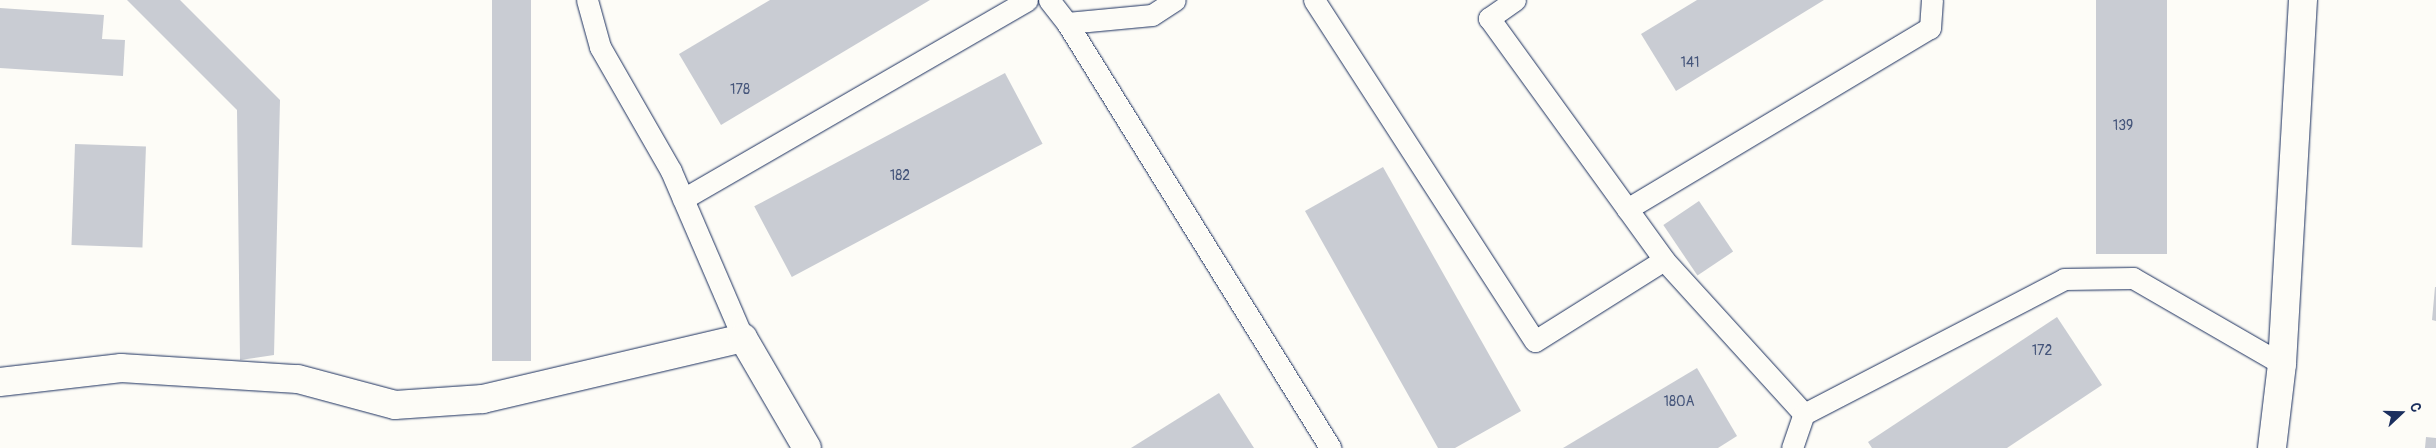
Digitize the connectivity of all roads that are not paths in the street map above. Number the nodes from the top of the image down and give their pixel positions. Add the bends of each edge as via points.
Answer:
1 (587, 0) edge
2 (1027, 0) edge
3 (1049, 0) edge
4 (1175, 0) edge
5 (1314, 0) edge
6 (1515, 0) edge
7 (1932, 0) edge
8 (2303, 0) edge
9 (1067, 23) junction
10 (683, 199) junction
11 (1627, 209) junction
12 (1664, 260) junction
13 (743, 338) junction
14 (2282, 364) junction
15 (0, 382) edge
16 (1804, 414) junction
17 (807, 448) edge
18 (1330, 448) edge
19 (1792, 448) edge
20 (2272, 448) edge

1 - 10 lane via 600,47 671,171
2 - 10 lane
3 - 9 lane
4 - 9 lane via 1152,15
5 - 12 lane via 1535,341
6 - 11 lane via 1489,18
7 - 11 lane via 1930,28
8 - 14 street
9 - 18 lane
10 - 13 lane
11 - 12 lane
12 - 16 lane
13 - 15 street via 483,399 395,405 298,379 121,368
13 - 17 street
14 - 16 lane via 2133,278 2064,279
14 - 20 street
16 - 19 lane

